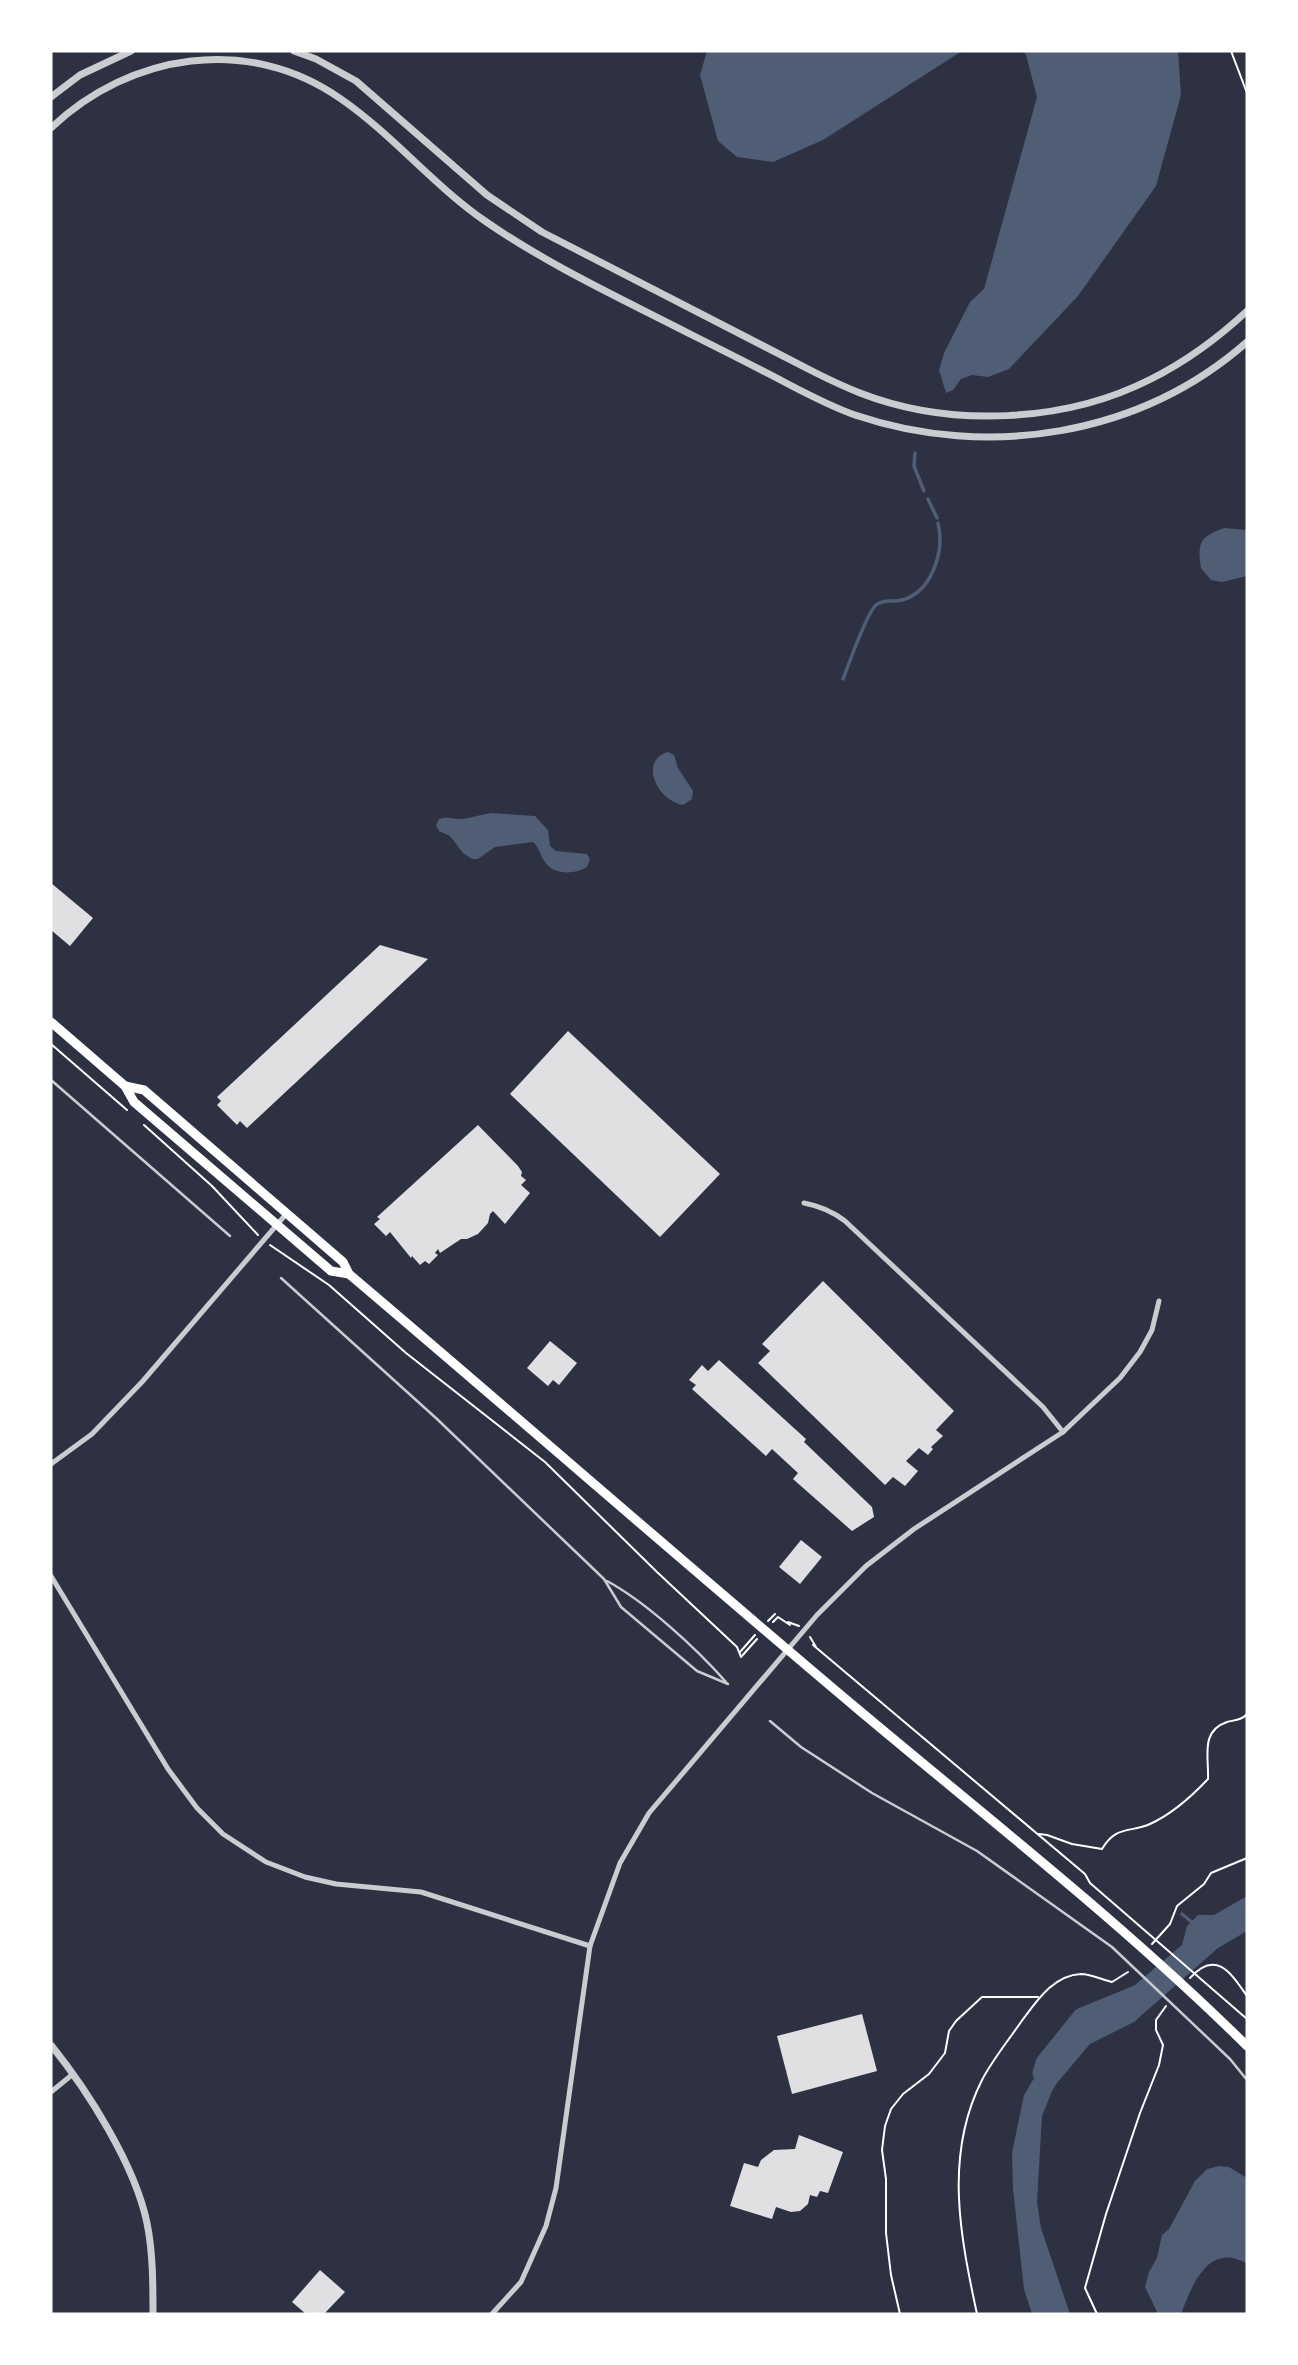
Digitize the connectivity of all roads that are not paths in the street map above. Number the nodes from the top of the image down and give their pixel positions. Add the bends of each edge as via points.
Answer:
1 (131, 51) edge
2 (294, 51) edge
3 (51, 97) edge
4 (51, 128) edge
5 (1247, 311) edge
6 (1247, 341) edge
7 (51, 1022) edge
8 (51, 1080) edge
9 (125, 1086) junction
10 (804, 1203) dead end
11 (287, 1213) junction
12 (276, 1224) junction
13 (230, 1236) dead end
14 (349, 1274) junction
15 (281, 1278) dead end
16 (1159, 1301) dead end
17 (1063, 1432) junction
18 (51, 1464) edge
19 (51, 1576) edge
20 (604, 1579) junction
21 (788, 1650) junction
22 (770, 1721) dead end
23 (590, 1946) junction
24 (51, 2045) edge
25 (1247, 2046) edge
26 (73, 2074) junction
27 (1247, 2080) edge
28 (51, 2092) edge
29 (153, 2314) edge
30 (492, 2314) edge

1 - 3 street via 80,75
2 - 5 street via 356,81 487,195 542,232 816,373 861,394 907,407 980,416 1036,413 1081,404 1170,368
4 - 6 street via 103,88 158,66 225,60 283,70 340,97 481,218 553,264 853,414 943,436 1039,435 1107,420 1194,381
7 - 9 main road
8 - 13 lane
9 - 11 main road via 144,1090
9 - 12 main road via 134,1102
10 - 17 street via 831,1211 845,1221 1043,1407
11 - 12 street
11 - 14 main road via 343,1262
12 - 14 main road via 331,1271
12 - 18 street via 142,1382 92,1434
14 - 21 main road
15 - 20 lane
16 - 17 street via 1152,1330 1140,1352 1120,1378
17 - 21 street via 876,1558 824,1607
19 - 23 street via 168,1769 223,1834 267,1862 305,1877 421,1892
20 - 20 lane via 621,1607 697,1671 728,1684 629,1592
21 - 23 street via 642,1823 615,1873
21 - 25 main road via 1129,1936
22 - 27 lane via 872,1793 977,1851 1112,1947
23 - 30 street via 556,2188 546,2226 521,2282
24 - 26 street
26 - 28 street
26 - 29 street via 114,2139 147,2222

